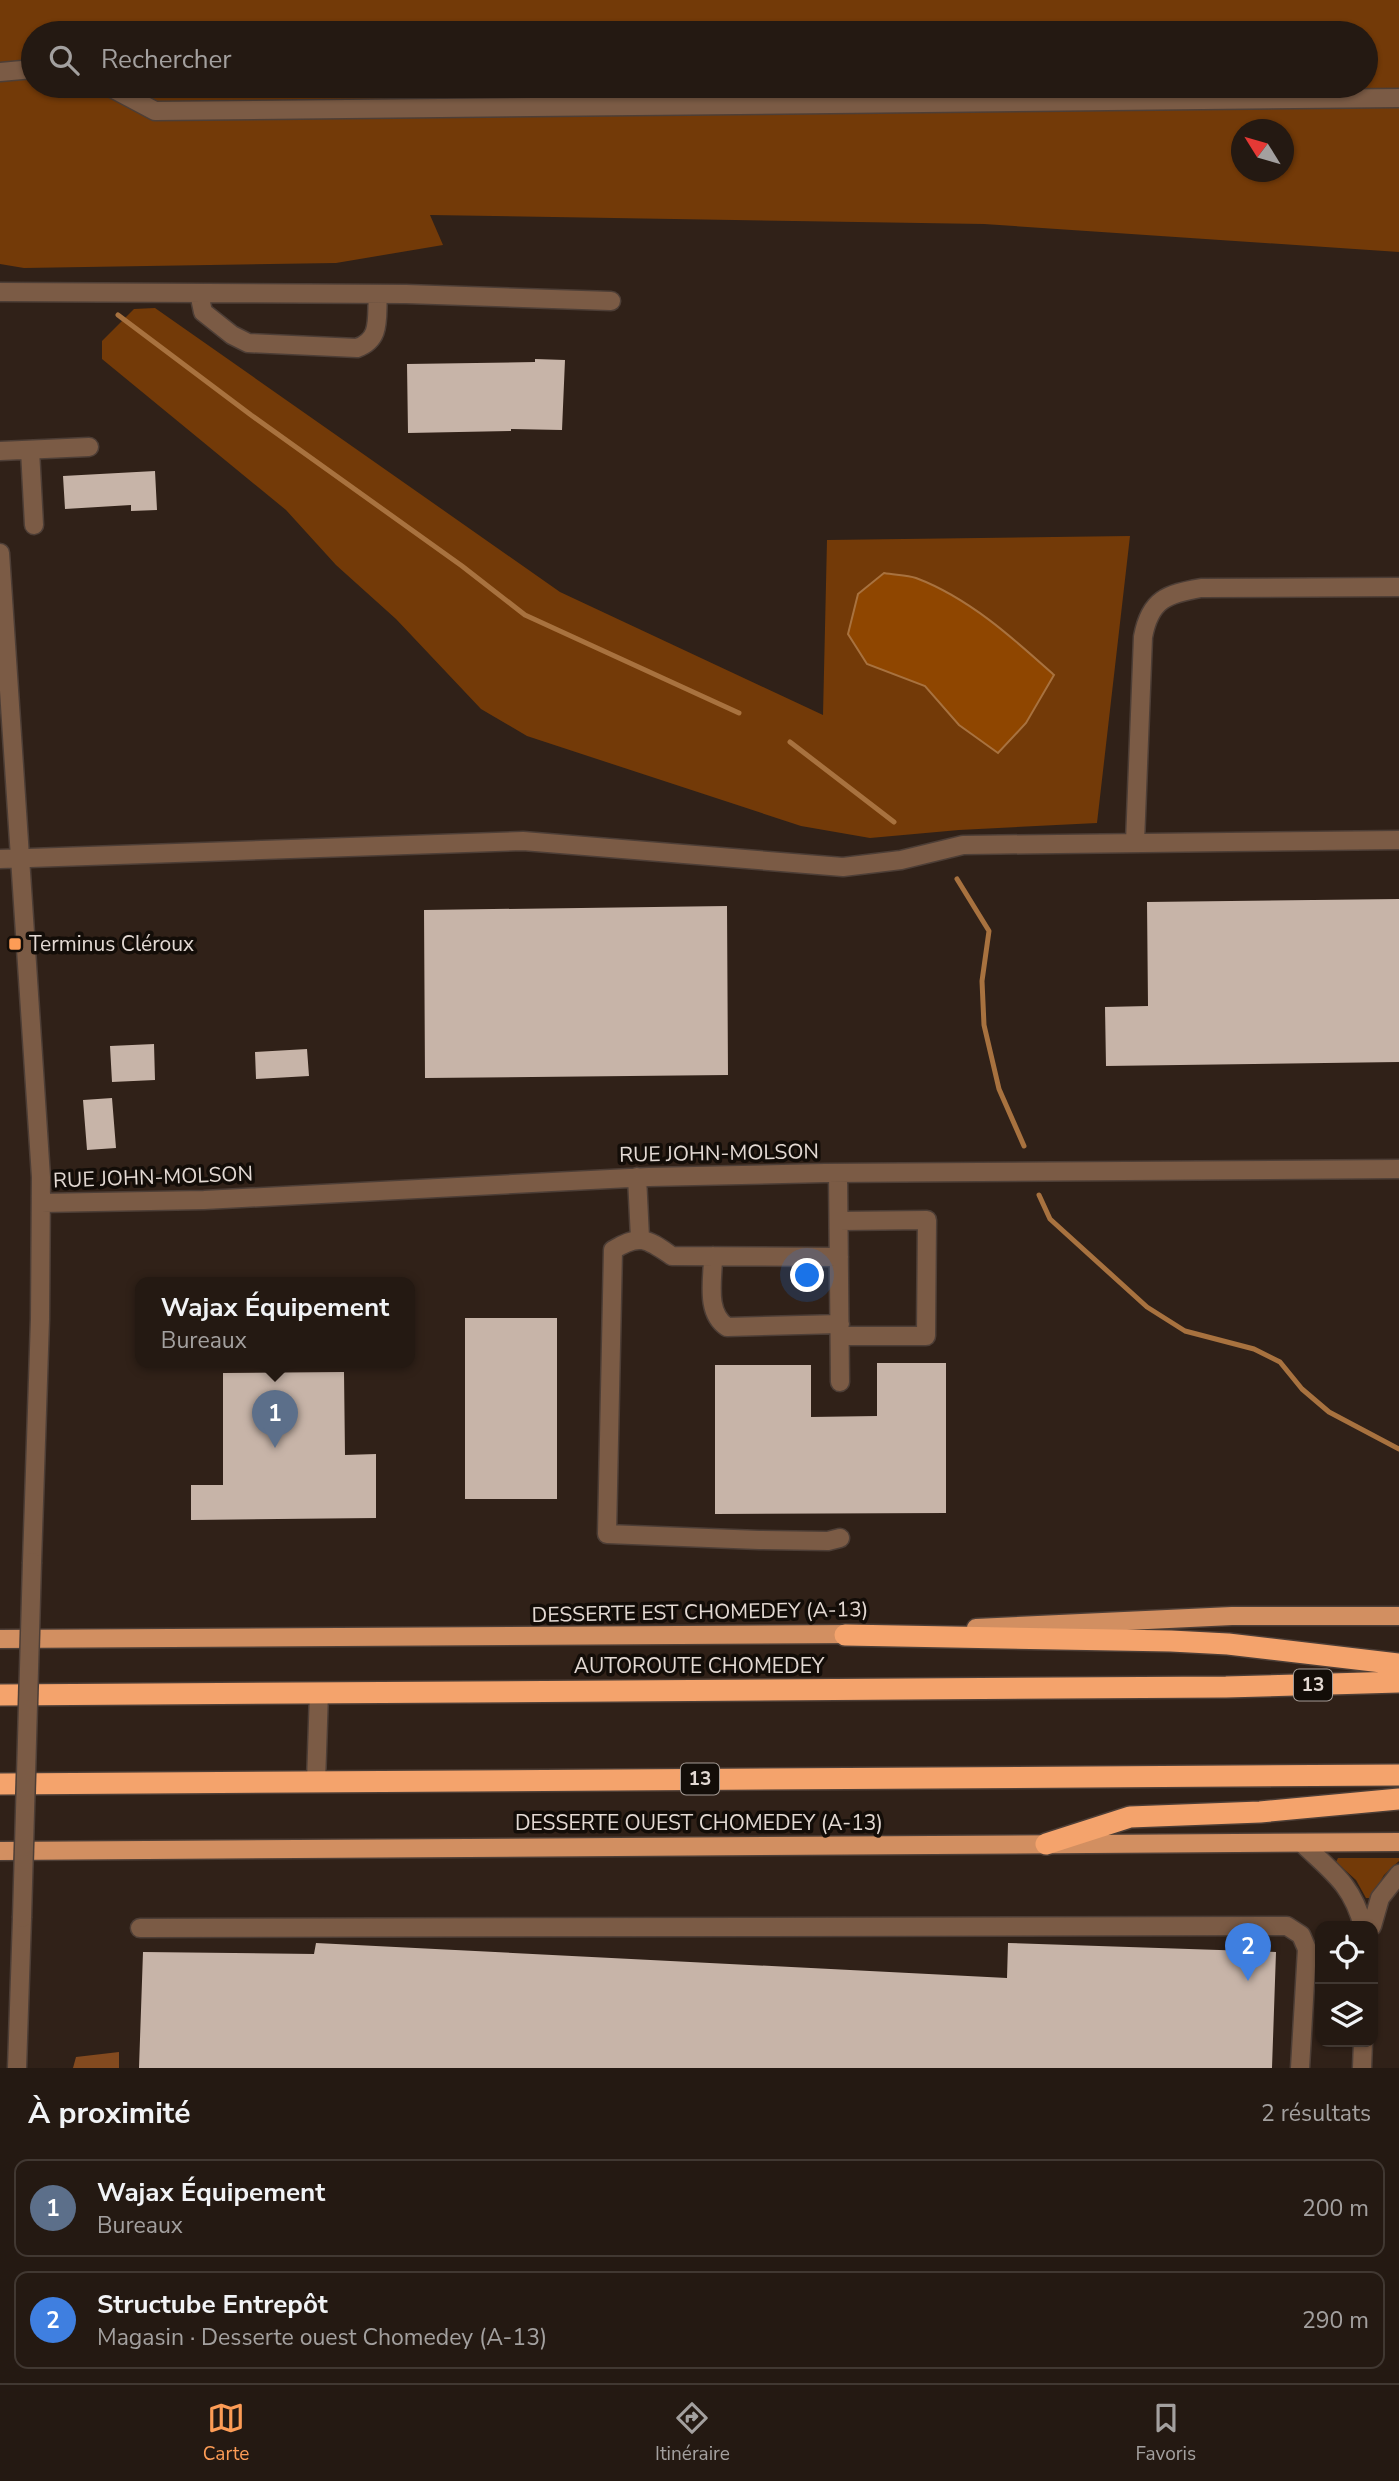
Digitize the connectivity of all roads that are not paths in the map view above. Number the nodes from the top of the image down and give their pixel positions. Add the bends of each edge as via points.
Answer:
1 (21, 70) edge
2 (0, 72) edge
3 (131, 98) edge
4 (1399, 98) edge
5 (0, 292) edge
6 (199, 293) junction
7 (378, 294) junction
8 (611, 301) dead end
9 (89, 447) dead end
10 (30, 450) junction
11 (0, 451) edge
12 (34, 526) dead end
13 (0, 553) edge
14 (1399, 587) edge
15 (1, 597) edge
16 (1399, 840) edge
17 (1135, 842) junction
18 (0, 859) edge
19 (21, 859) junction
20 (1399, 1169) edge
21 (838, 1173) junction
22 (637, 1177) junction
23 (41, 1203) junction
24 (839, 1221) junction
25 (640, 1238) junction
26 (713, 1256) junction
27 (839, 1257) junction
28 (840, 1330) junction
29 (840, 1382) dead end
30 (840, 1538) dead end
31 (1399, 1616) edge
32 (845, 1635) junction
33 (0, 1639) edge
34 (1399, 1664) edge
35 (1399, 1682) edge
36 (318, 1692) junction
37 (0, 1695) edge
38 (1399, 1775) edge
39 (316, 1782) junction
40 (0, 1784) edge
41 (1399, 1799) edge
42 (1399, 1842) edge
43 (1301, 1843) junction
44 (1046, 1844) junction
45 (0, 1851) edge
46 (1399, 1874) edge
47 (1361, 1921) edge
48 (1373, 1921) edge
49 (140, 1928) dead end
50 (1363, 2047) edge
51 (17, 2068) edge
52 (1300, 2068) edge
53 (1362, 2068) edge

1 - 2 street
3 - 4 street via 155,111
5 - 6 street
6 - 7 street
6 - 7 street via 202,312 248,343 357,348 374,337
7 - 8 street
9 - 10 street
10 - 11 street
10 - 12 street
13 - 15 street
14 - 17 street via 1201,587 1171,593 1157,604 1143,637
15 - 19 street
16 - 17 street
17 - 19 street via 963,845 901,860 843,867 523,841
18 - 19 street
19 - 23 street
20 - 21 street, RUE JOHN-MOLSON
21 - 22 street, RUE JOHN-MOLSON
21 - 24 street
22 - 23 street, RUE JOHN-MOLSON via 204,1200
22 - 25 street
23 - 51 street, bridge
24 - 27 street
24 - 28 street via 927,1220 926,1336
25 - 26 street via 672,1256
25 - 30 street via 613,1250 607,1534
26 - 27 street
26 - 28 street via 713,1308 718,1321 727,1327
27 - 28 street
28 - 29 street
31 - 32 main road, DESSERTE EST CHOMEDEY (A-13) via 1232,1616
32 - 33 main road, DESSERTE EST CHOMEDEY (A-13)
32 - 34 highway via 1171,1641
35 - 36 highway, AUTOROUTE CHOMEDEY / 13
36 - 37 highway, AUTOROUTE CHOMEDEY / 13
36 - 39 street
38 - 39 highway, 13
39 - 40 highway, 13
41 - 44 highway via 1260,1812 1130,1817
42 - 43 main road, DESSERTE OUEST CHOMEDEY (A-13)
43 - 44 main road, DESSERTE OUEST CHOMEDEY (A-13)
43 - 47 street via 1347,1887
44 - 45 main road, DESSERTE OUEST CHOMEDEY (A-13)
46 - 48 street via 1380,1898
49 - 52 street via 1287,1926 1301,1934 1307,1949
50 - 53 street

